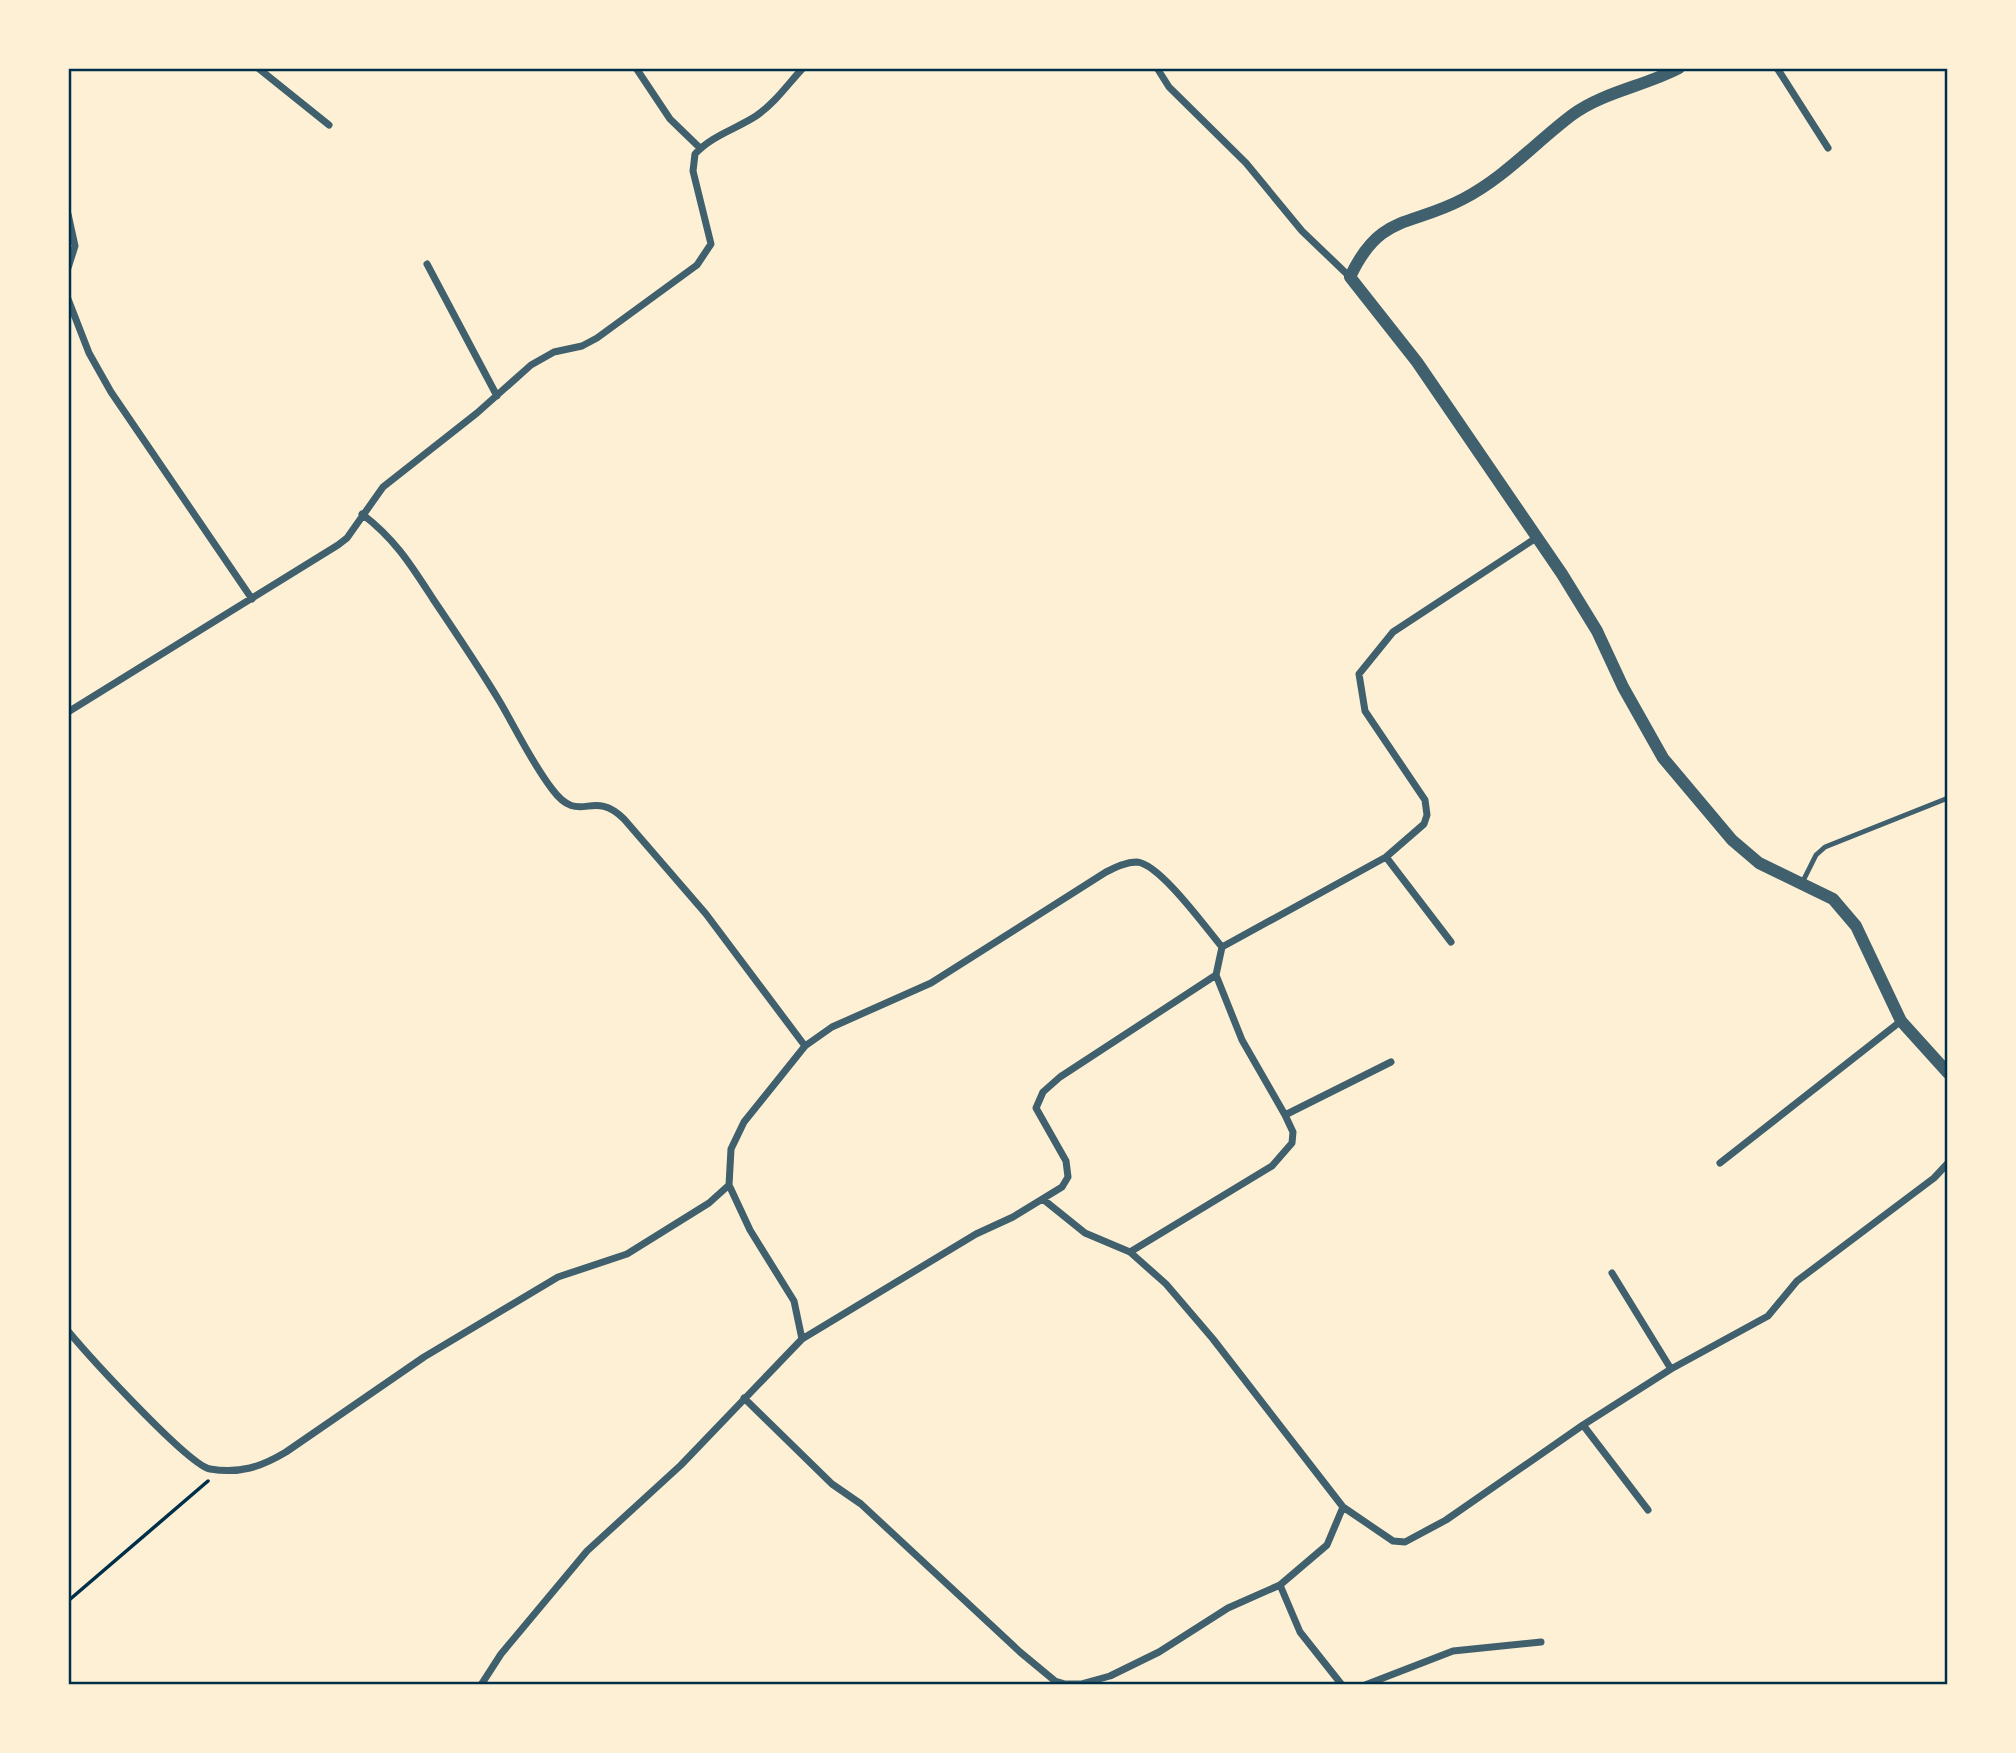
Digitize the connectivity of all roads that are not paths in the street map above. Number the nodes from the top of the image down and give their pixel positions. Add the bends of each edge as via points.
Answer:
1 (258, 68) edge
2 (636, 68) edge
3 (803, 68) edge
4 (1157, 68) edge
5 (1679, 68) edge
6 (1777, 68) edge
7 (329, 125) dead end
8 (700, 148) junction
9 (1828, 148) dead end
10 (68, 214) edge
11 (426, 264) dead end
12 (68, 268) edge
13 (1350, 277) junction
14 (68, 299) edge
15 (497, 396) junction
16 (362, 514) junction
17 (1536, 538) junction
18 (252, 599) junction
19 (68, 712) edge
20 (1948, 798) edge
21 (1386, 857) junction
22 (1801, 885) junction
23 (1451, 942) dead end
24 (1222, 947) junction
25 (1216, 975) junction
26 (1901, 1021) junction
27 (805, 1046) junction
28 (1391, 1062) dead end
29 (1948, 1073) edge
30 (1285, 1115) junction
31 (1720, 1163) dead end
32 (1948, 1163) edge
33 (729, 1185) junction
34 (1044, 1200) junction
35 (1130, 1252) junction
36 (1612, 1273) dead end
37 (68, 1331) edge
38 (802, 1339) junction
39 (1671, 1369) junction
40 (744, 1398) junction
41 (1583, 1425) junction
42 (1343, 1507) junction
43 (1648, 1510) dead end
44 (1280, 1585) junction
45 (1541, 1642) dead end
46 (481, 1685) edge
47 (1342, 1685) edge
48 (1365, 1685) edge

1 - 7 street
2 - 8 street via 670,119
3 - 8 street via 754,117
4 - 13 street via 1169,87
5 - 13 street via 1598,100 1573,114 1462,200 1379,234 1361,253
6 - 9 street
8 - 15 street via 693,171 711,244 698,265 622,323 582,346 554,352 531,365
10 - 12 street via 75,246
11 - 15 street
13 - 17 street via 1417,362
14 - 18 street via 89,353 111,392
15 - 16 street via 383,488
16 - 18 street via 338,545
16 - 27 street via 394,541 491,687 552,790 567,805 611,806 624,818 706,914
17 - 21 street via 1393,632 1359,674 1365,711 1425,800 1427,815 1413,835
17 - 22 street via 1597,631 1663,758 1732,840 1759,863
18 - 19 street
20 - 22 lane via 1825,847
21 - 23 street
21 - 24 street
22 - 26 street via 1833,899 1856,926
24 - 25 street
24 - 27 street via 1160,875 1140,862 1124,864 931,983 832,1027
25 - 30 street via 1242,1040
25 - 34 street via 1043,1092 1037,1108 1066,1161 1068,1177
26 - 29 street
26 - 31 street
27 - 33 street via 744,1122 731,1149
28 - 30 street
30 - 35 street via 1293,1132 1292,1143 1281,1159
32 - 39 street via 1797,1281 1768,1316
33 - 37 street via 698,1211 626,1254 558,1277 424,1357 263,1465 238,1472 197,1464
33 - 38 street via 750,1230 794,1301
34 - 35 street via 1085,1233
34 - 38 street via 976,1234
35 - 42 street via 1166,1283 1213,1339
36 - 39 street
38 - 40 street
39 - 41 street
40 - 44 street via 832,1484 861,1504 1055,1681 1081,1684 1110,1676 1159,1652 1228,1608
40 - 46 street via 681,1465 587,1551 515,1636
41 - 42 street via 1446,1520 1405,1542 1393,1541
41 - 43 street
42 - 44 street via 1327,1545
44 - 47 street via 1300,1632
45 - 48 street via 1453,1651

